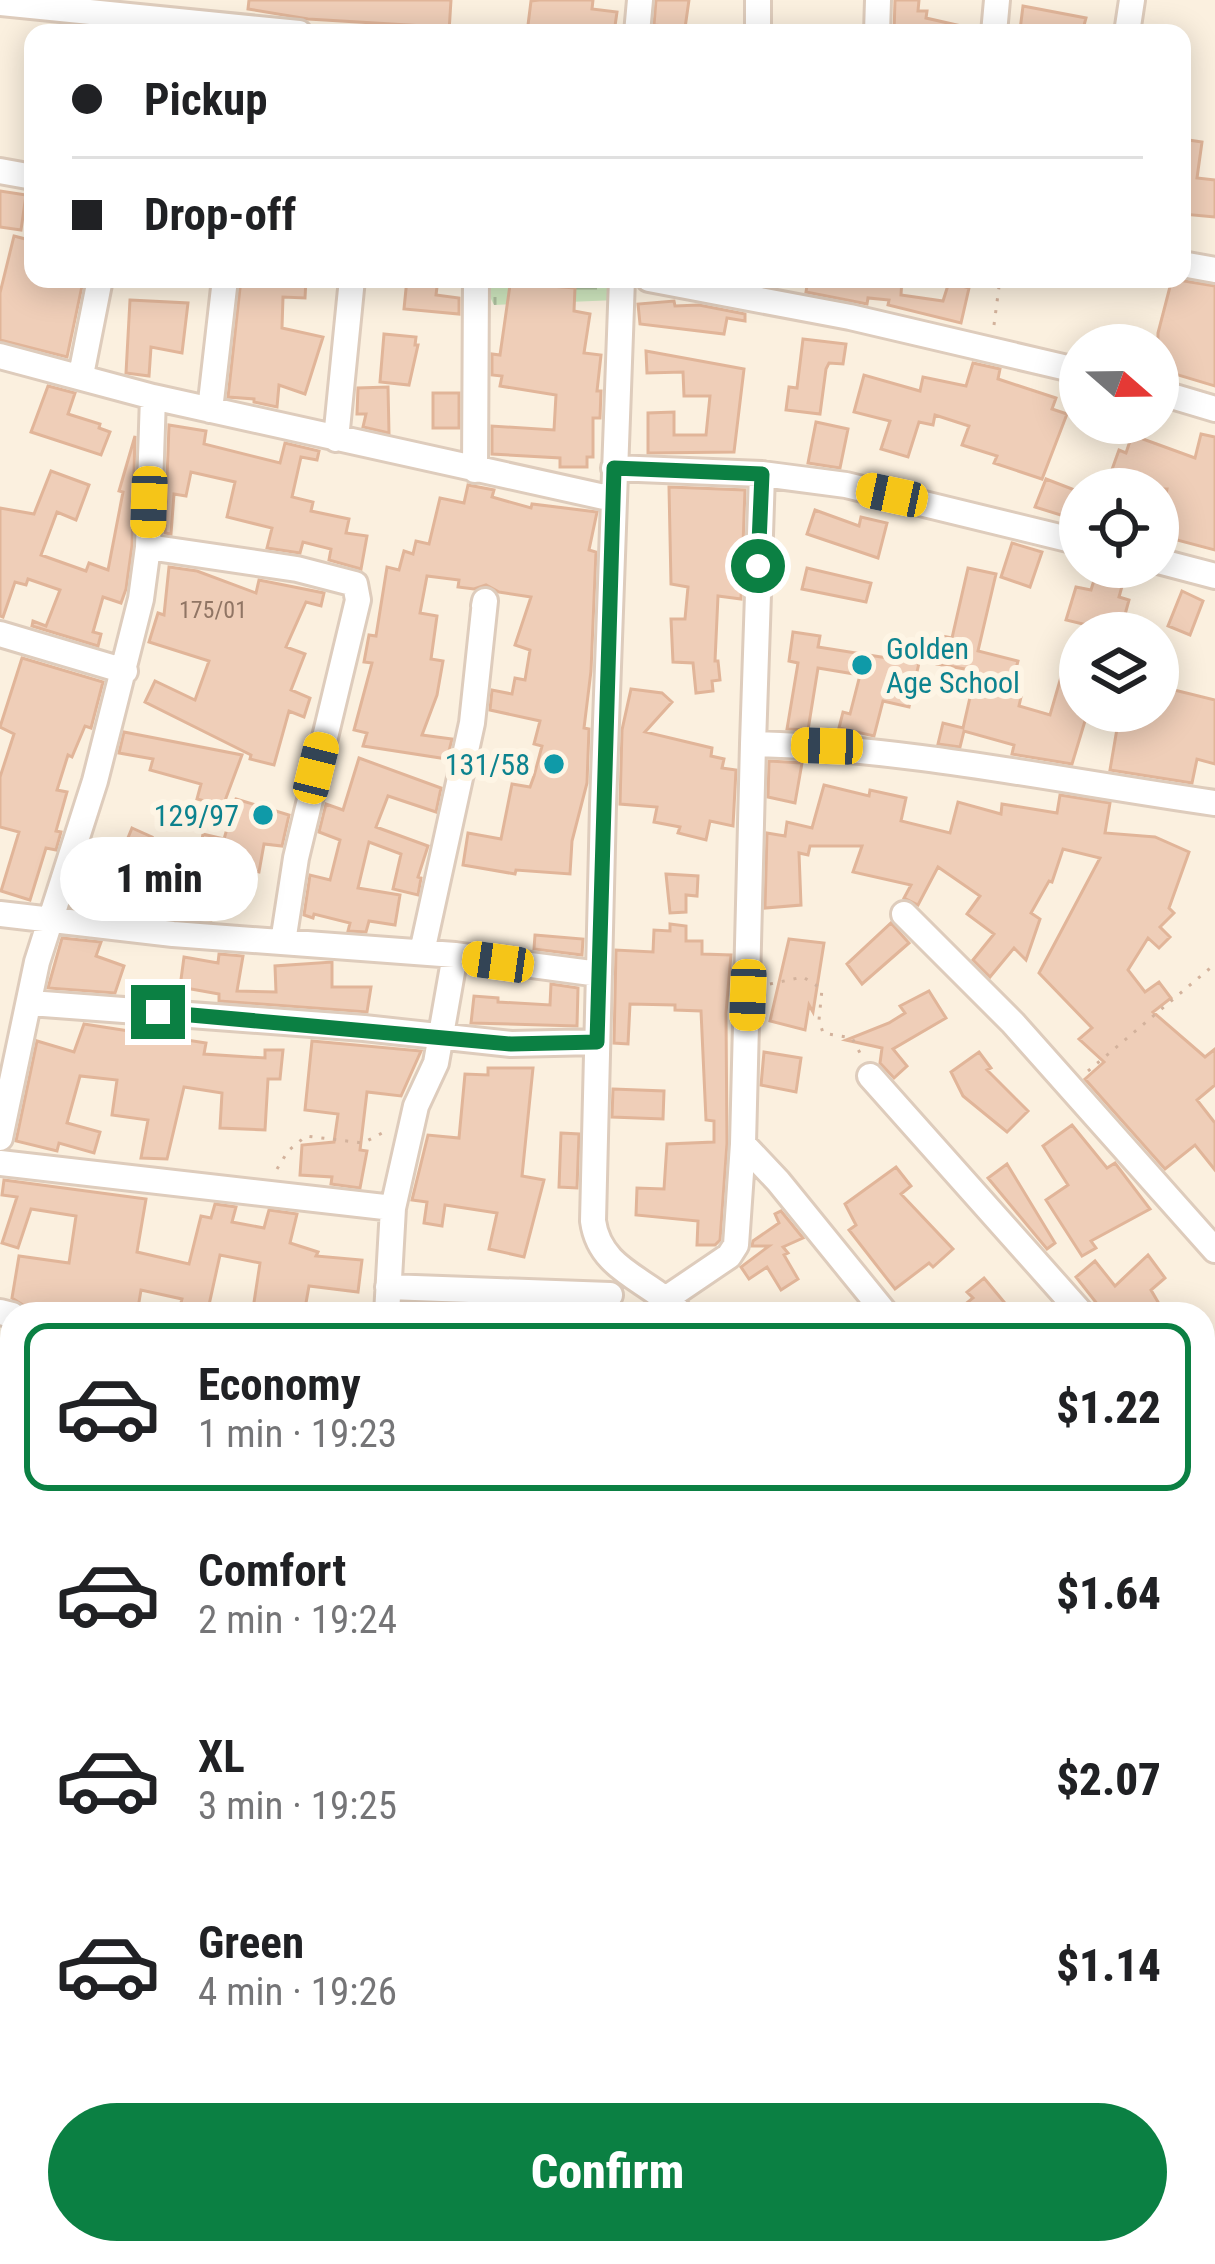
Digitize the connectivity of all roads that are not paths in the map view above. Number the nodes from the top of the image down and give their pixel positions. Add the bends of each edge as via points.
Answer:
1 (0, 3) edge
2 (209, 24) edge
3 (98, 288) edge
4 (224, 288) edge
5 (351, 288) edge
6 (476, 288) edge
7 (622, 288) edge
8 (724, 288) edge
9 (0, 356) edge
10 (1059, 366) edge
11 (81, 376) junction
12 (153, 397) junction
13 (1179, 398) edge
14 (1215, 409) edge
15 (210, 410) junction
16 (336, 439) junction
17 (614, 468) junction
18 (475, 470) junction
19 (762, 474) junction
20 (613, 499) junction
21 (1059, 537) edge
22 (148, 547) junction
23 (1179, 567) edge
24 (1215, 576) edge
25 (484, 606) dead end
26 (0, 634) edge
27 (124, 671) junction
28 (753, 743) junction
29 (1215, 803) edge
30 (0, 914) edge
31 (904, 914) dead end
32 (48, 920) junction
33 (283, 942) junction
34 (422, 952) junction
35 (455, 956) junction
36 (598, 974) junction
37 (30, 1003) junction
38 (442, 1037) junction
39 (597, 1042) junction
40 (871, 1076) road end
41 (0, 1138) edge
42 (743, 1144) junction
43 (0, 1163) edge
44 (393, 1208) junction
45 (1215, 1250) edge
46 (610, 1263) junction
47 (388, 1287) junction
48 (387, 1302) edge
49 (586, 1302) edge
50 (612, 1302) edge
51 (668, 1302) edge
52 (678, 1302) edge
53 (876, 1302) edge
54 (1071, 1302) edge

1 - 2 street
3 - 11 street
4 - 15 street
5 - 16 street
6 - 18 street
7 - 17 street
8 - 10 street
9 - 11 street
11 - 12 street
12 - 15 street
12 - 22 street
13 - 14 street
15 - 16 street
16 - 18 street
17 - 19 street
17 - 20 street
18 - 20 street
19 - 21 street via 846,485
19 - 28 street
20 - 36 street
22 - 27 street
22 - 33 street via 355,584 358,600
23 - 24 street
25 - 34 street via 472,723
26 - 27 street
27 - 32 street
28 - 29 street via 894,754
28 - 42 street
30 - 32 street
31 - 45 street
32 - 33 street
32 - 37 street
33 - 34 street
34 - 35 street
35 - 36 street
35 - 38 street
36 - 39 street
37 - 38 street
37 - 41 street
38 - 39 street
38 - 44 street
39 - 46 street via 593,1221
40 - 54 street
42 - 52 street via 734,1251
42 - 53 street
43 - 44 street
44 - 47 street
46 - 50 street
46 - 51 street
47 - 48 street
47 - 49 street

